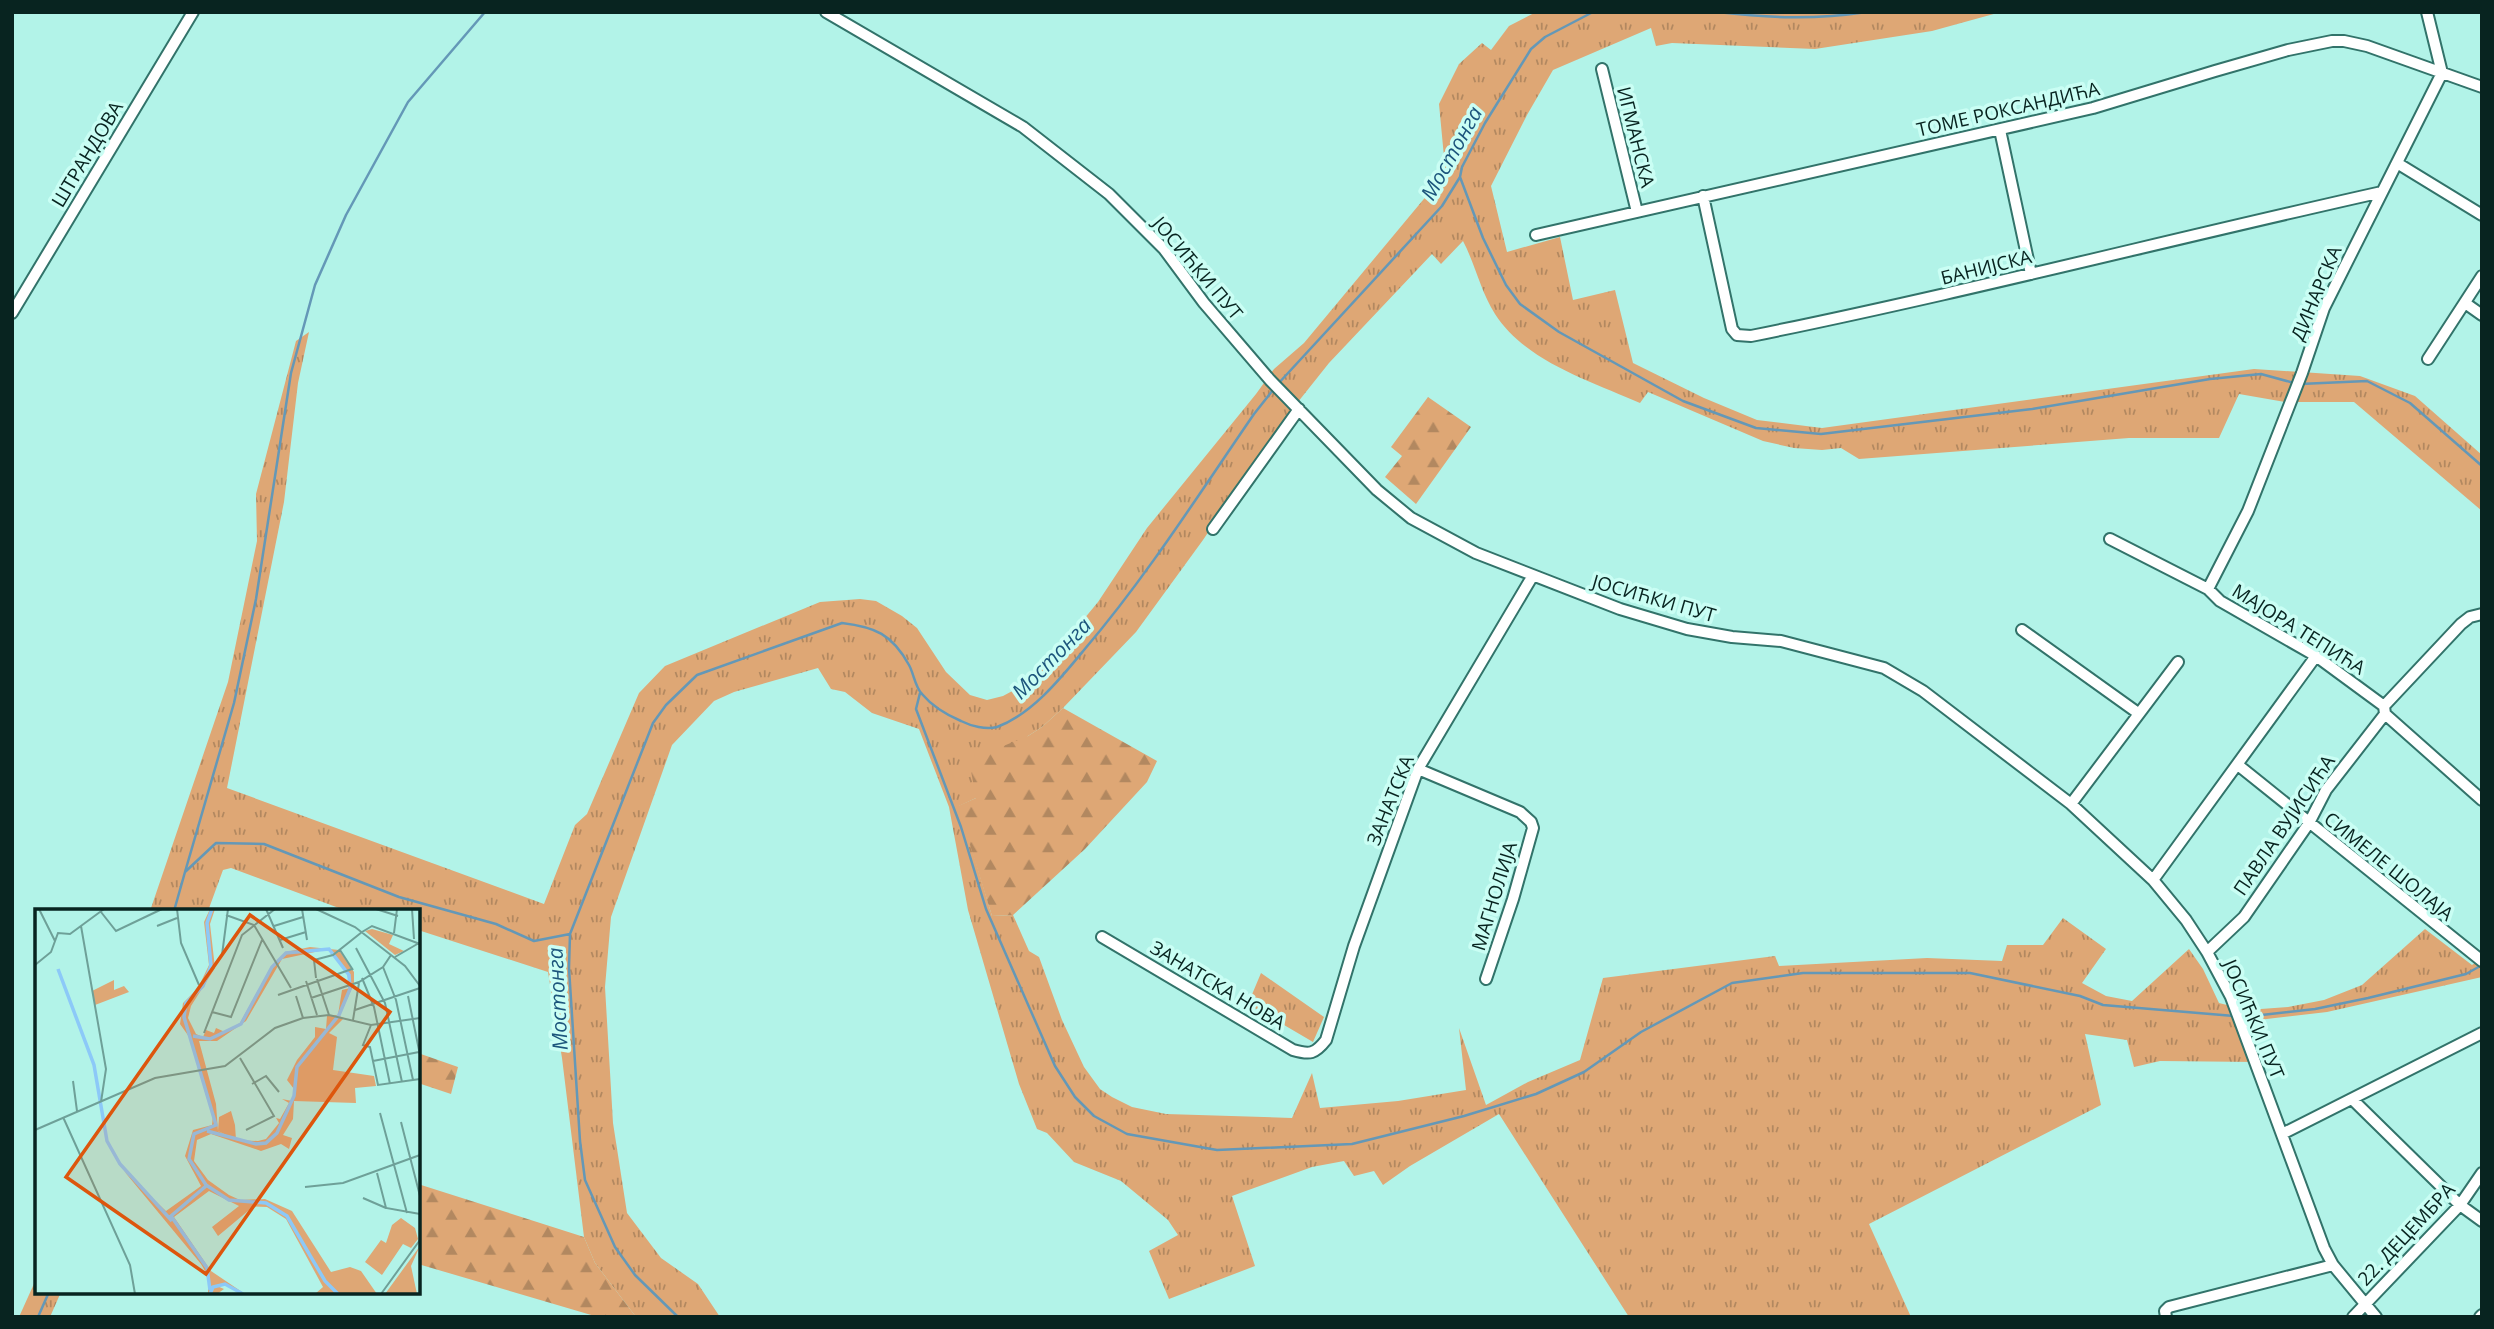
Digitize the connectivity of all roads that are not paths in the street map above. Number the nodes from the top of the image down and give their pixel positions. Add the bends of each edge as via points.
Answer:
1 (192, 12) edge
2 (826, 12) edge
3 (2427, 12) edge
4 (1602, 69) dead end
5 (2442, 73) junction
6 (2482, 87) edge
7 (2000, 130) junction
8 (2397, 163) junction
9 (2382, 192) junction
10 (1703, 196) junction
11 (1637, 212) junction
12 (2482, 215) edge
13 (1536, 235) dead end
14 (2031, 274) junction
15 (2482, 276) edge
16 (2465, 303) junction
17 (12, 313) edge
18 (2482, 315) edge
19 (2428, 359) dead end
20 (1296, 406) junction
21 (1213, 529) dead end
22 (2110, 539) dead end
23 (1532, 577) junction
24 (2208, 589) junction
25 (2482, 614) edge
26 (2021, 630) dead end
27 (2316, 656) junction
28 (2178, 662) dead end
29 (2385, 710) junction
30 (2138, 713) junction
31 (2238, 765) junction
32 (1418, 769) junction
33 (2482, 800) edge
34 (2071, 804) junction
35 (2308, 823) junction
36 (2153, 880) junction
37 (1102, 937) dead end
38 (2207, 952) junction
39 (2479, 959) edge
40 (1486, 979) dead end
41 (2482, 1033) edge
42 (1317, 1052) joint
43 (2353, 1100) junction
44 (2282, 1133) junction
45 (2482, 1173) edge
46 (2460, 1205) junction
47 (2482, 1222) edge
48 (2333, 1265) junction
49 (2364, 1303) junction
50 (2166, 1317) edge
51 (2353, 1317) edge
52 (2376, 1317) edge

1 - 17 street, ШТРАНДОВА
2 - 20 street, ЈОСИЋКИ ПУТ via 1023,127 1083,172 1164,249 1204,303
3 - 5 street
4 - 11 street, ИГМАНСКА
5 - 6 street, ТОМЕ РОКСАНДИЋА
5 - 7 street, ТОМЕ РОКСАНДИЋА via 2367,46 2332,41
5 - 8 street, ДИНАРСКА
7 - 10 street, ТОМЕ РОКСАНДИЋА
7 - 14 street
8 - 9 street, ДИНАРСКА
8 - 12 street
9 - 14 street, БАНИЈСКА
9 - 24 street, ДИНАРСКА via 2324,308 2248,511
10 - 11 street, ТОМЕ РОКСАНДИЋА
10 - 14 street, БАНИЈСКА via 1737,335 1892,307
11 - 13 street, ТОМЕ РОКСАНДИЋА
15 - 16 street
16 - 18 street
16 - 19 street
20 - 21 street
20 - 23 street, ЈОСИЋКИ ПУТ via 1377,490 1411,518
22 - 24 street, МАЈОРА ТЕПИЋА
23 - 32 street, ЗАНАТСКА
23 - 34 street, ЈОСИЋКИ ПУТ via 1667,624 1781,641 1884,668 1923,691
24 - 27 street, МАЈОРА ТЕПИЋА via 2220,601
25 - 29 street, ПАВЛА ВУЈИСИЋА via 2461,624
26 - 30 street
27 - 29 street, МАЈОРА ТЕПИЋА
27 - 31 street
28 - 30 street
29 - 33 street, МАЈОРА ТЕПИЋА
29 - 35 street, ПАВЛА ВУЈИСИЋА via 2326,790
30 - 34 street
31 - 35 street, СИМЕЛЕ ШОЛАЈА
31 - 36 street
32 - 40 street, МАГНОЛИЈА via 1520,812 1531,821 1533,828 1513,899
32 - 42 street, ЗАНАТСКА via 1354,946 1326,1040
34 - 36 street, ЈОСИЋКИ ПУТ
35 - 38 street, ПАВЛА ВУЈИСИЋА via 2244,917
35 - 39 street, СИМЕЛЕ ШОЛАЈА
36 - 38 street, ЈОСИЋКИ ПУТ
37 - 42 street, ЗАНАТСКА НОВА via 1293,1049
38 - 44 street, ЈОСИЋКИ ПУТ via 2231,997
41 - 43 street
43 - 44 street
43 - 46 street
44 - 48 street, ЈОСИЋКИ ПУТ
45 - 46 street, 22. ДЕЦЕМБРА
46 - 47 street
46 - 49 street, 22. ДЕЦЕМБРА
48 - 49 street, ЈОСИЋКИ ПУТ
48 - 50 street via 2169,1307
49 - 51 street, 22. ДЕЦЕМБРА
49 - 52 street, ЈОСИЋКИ ПУТ

